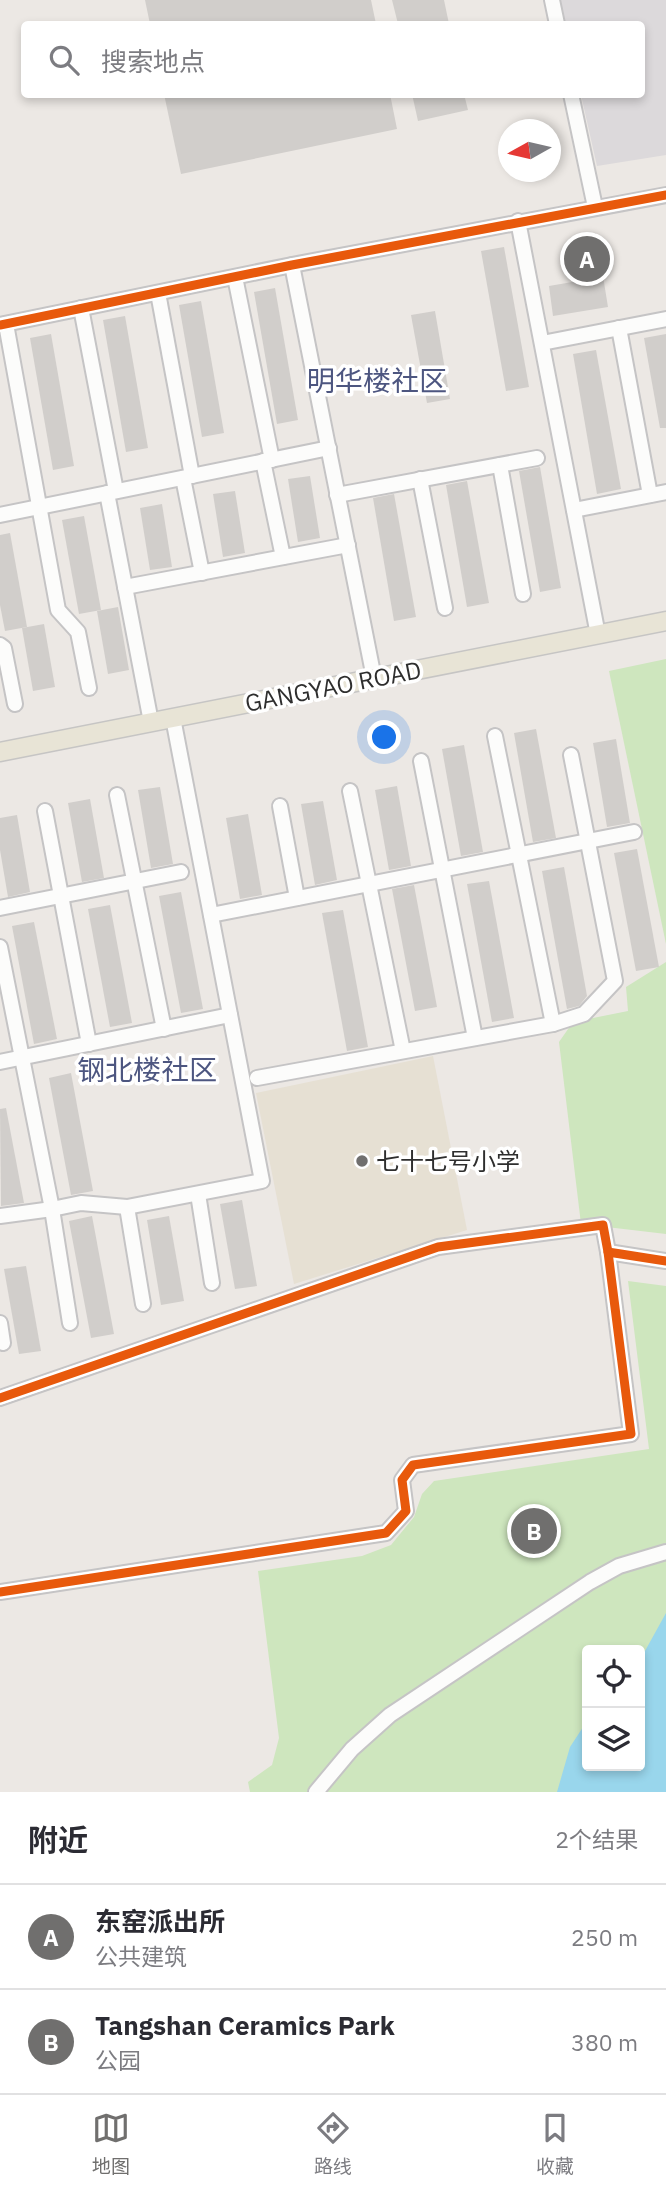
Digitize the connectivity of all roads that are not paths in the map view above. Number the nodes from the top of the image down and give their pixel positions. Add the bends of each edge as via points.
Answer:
1 (552, 0) edge
2 (556, 21) edge
3 (572, 98) edge
4 (666, 195) edge
5 (595, 207) junction
6 (518, 221) junction
7 (292, 265) junction
8 (235, 277) junction
9 (158, 293) junction
10 (81, 308) junction
11 (666, 319) edge
12 (3, 324) edge
13 (619, 328) junction
14 (542, 343) junction
15 (328, 448) junction
16 (537, 457) dead end
17 (268, 461) junction
18 (500, 465) junction
19 (188, 477) junction
20 (420, 479) junction
21 (112, 492) junction
22 (666, 492) edge
23 (337, 495) junction
24 (650, 495) junction
25 (39, 507) junction
26 (574, 510) junction
27 (0, 515) edge
28 (348, 545) junction
29 (283, 557) junction
30 (202, 573) junction
31 (125, 587) junction
32 (523, 594) dead end
33 (445, 608) dead end
34 (666, 621) edge
35 (598, 635) junction
36 (0, 645) edge
37 (374, 678) junction
38 (89, 688) dead end
39 (15, 704) dead end
40 (173, 718) junction
41 (151, 722) junction
42 (495, 736) dead end
43 (0, 752) edge
44 (571, 755) dead end
45 (421, 761) dead end
46 (350, 791) dead end
47 (117, 795) dead end
48 (280, 806) dead end
49 (45, 811) dead end
50 (634, 832) dead end
51 (587, 841) junction
52 (519, 855) junction
53 (442, 870) junction
54 (181, 872) dead end
55 (136, 881) junction
56 (369, 884) junction
57 (62, 896) junction
58 (298, 898) junction
59 (0, 908) edge
60 (211, 915) junction
61 (0, 947) edge
62 (230, 1016) junction
63 (552, 1024) junction
64 (164, 1029) junction
65 (475, 1038) junction
66 (89, 1044) junction
67 (402, 1051) junction
68 (22, 1057) junction
69 (0, 1062) edge
70 (257, 1078) dead end
71 (198, 1194) junction
72 (127, 1207) junction
73 (52, 1209) junction
74 (0, 1216) edge
75 (608, 1252) junction
76 (666, 1261) edge
77 (212, 1283) dead end
78 (143, 1304) dead end
79 (0, 1323) edge
80 (70, 1323) dead end
81 (3, 1343) dead end
82 (0, 1398) edge
83 (666, 1552) edge
84 (0, 1592) edge
85 (316, 1792) edge

1 - 2 street
3 - 5 street
4 - 5 street
5 - 6 street
6 - 7 street
6 - 14 street
7 - 8 street
7 - 15 street
8 - 9 street
8 - 17 street
9 - 10 street
9 - 19 street
10 - 12 street
10 - 21 street
11 - 13 street
12 - 25 street
13 - 14 street
13 - 24 street
14 - 26 street
15 - 17 street
15 - 23 street
16 - 18 street
17 - 19 street
17 - 29 street
18 - 20 street
18 - 32 street
19 - 21 street
19 - 30 street
20 - 23 street
20 - 33 street
21 - 25 street
21 - 31 street
22 - 24 street
23 - 28 street
24 - 26 street
25 - 27 street
25 - 38 street via 58,610 78,632
26 - 35 street
28 - 29 street
28 - 37 street
29 - 30 street
30 - 31 street
31 - 41 street
34 - 35 main road, GANGYAO ROAD
35 - 37 main road, GANGYAO ROAD
36 - 39 street
37 - 40 main road, GANGYAO ROAD
40 - 41 main road, GANGYAO ROAD
40 - 60 street
41 - 43 main road, GANGYAO ROAD
42 - 52 street
44 - 51 street
45 - 53 street
46 - 56 street
47 - 55 street
48 - 58 street
49 - 57 street
50 - 51 street
51 - 52 street
51 - 63 street via 615,981 584,1014
52 - 53 street
52 - 63 street
53 - 56 street
53 - 65 street
54 - 55 street
55 - 57 street
55 - 64 street
56 - 58 street
56 - 67 street
57 - 59 street
57 - 66 street
58 - 60 street
60 - 62 street
61 - 68 street
62 - 64 street
62 - 71 street via 262,1181
63 - 65 street
64 - 66 street
65 - 67 street
66 - 68 street
67 - 70 street
68 - 69 street
68 - 73 street
71 - 72 street
71 - 77 street
72 - 73 street via 81,1203
72 - 78 street
73 - 74 street
73 - 80 street
75 - 76 street
75 - 82 street via 603,1225 438,1247
75 - 84 street via 631,1434 412,1465 402,1480 405,1511 386,1533
79 - 81 street
83 - 85 street via 619,1566 590,1582 390,1715 352,1749

